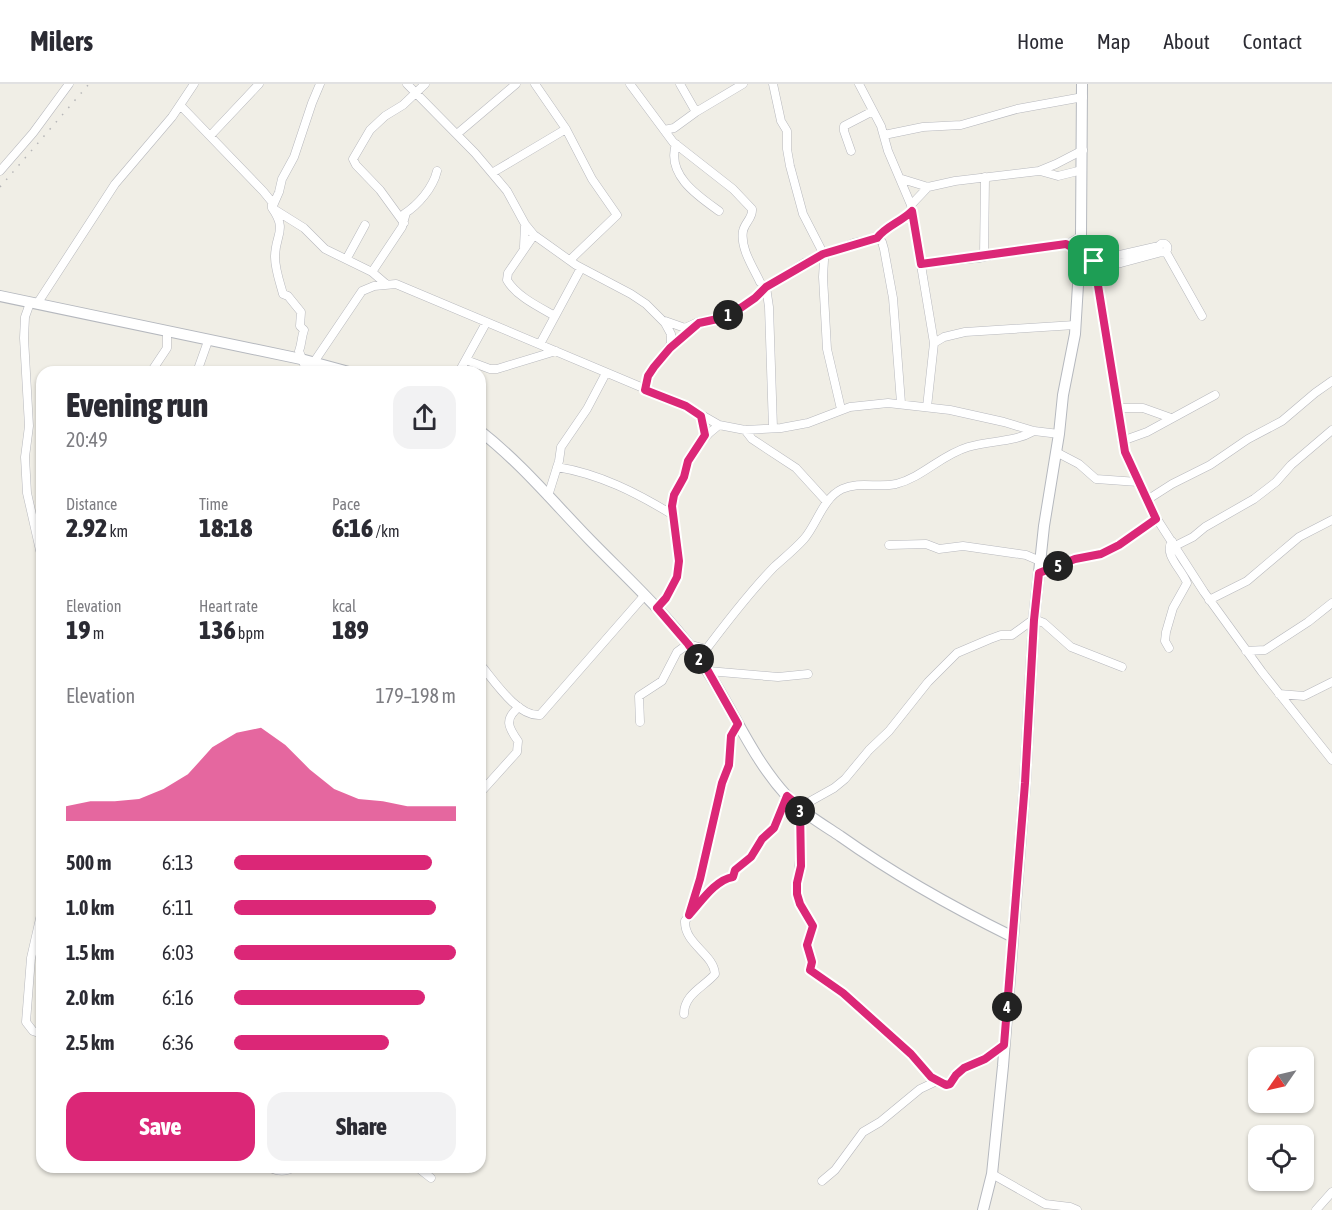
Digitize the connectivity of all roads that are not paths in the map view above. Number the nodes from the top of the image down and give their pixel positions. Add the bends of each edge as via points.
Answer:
1 (69, 84) edge
2 (194, 84) edge
3 (259, 84) edge
4 (320, 84) edge
5 (407, 84) edge
6 (425, 84) edge
7 (516, 84) edge
8 (535, 84) edge
9 (630, 84) edge
10 (680, 84) edge
11 (743, 84) edge
12 (773, 84) edge
13 (859, 84) edge
14 (1082, 84) edge
15 (416, 94) junction
16 (1083, 98) junction
17 (181, 105) junction
18 (873, 111) junction
19 (696, 112) junction
20 (674, 128) junction
21 (566, 129) junction
22 (664, 130) junction
23 (457, 134) junction
24 (884, 135) junction
25 (210, 136) junction
26 (674, 143) junction
27 (1083, 150) junction
28 (851, 151) dead end
29 (1082, 170) junction
30 (0, 171) edge
31 (437, 171) dead end
32 (1039, 171) junction
33 (492, 173) junction
34 (985, 177) junction
35 (902, 179) junction
36 (928, 187) junction
37 (272, 207) junction
38 (912, 208) junction
39 (719, 211) dead end
40 (403, 217) junction
41 (525, 224) junction
42 (365, 225) dead end
43 (534, 235) junction
44 (1081, 236) junction
45 (877, 238) junction
46 (1066, 244) junction
47 (524, 247) junction
48 (1081, 250) junction
49 (823, 254) junction
50 (984, 257) junction
51 (347, 258) junction
52 (570, 260) junction
53 (921, 264) junction
54 (1094, 264) junction
55 (581, 268) junction
56 (372, 272) junction
57 (386, 284) junction
58 (763, 284) junction
59 (0, 296) edge
60 (34, 303) junction
61 (555, 316) junction
62 (1202, 316) dead end
63 (663, 321) junction
64 (702, 321) junction
65 (486, 322) junction
66 (1075, 325) junction
67 (167, 332) junction
68 (208, 341) junction
69 (934, 343) junction
70 (540, 344) junction
71 (670, 348) junction
72 (556, 351) junction
73 (301, 359) junction
74 (466, 360) junction
75 (314, 362) junction
76 (155, 366) edge
77 (199, 366) edge
78 (304, 366) edge
79 (328, 366) edge
80 (462, 366) edge
81 (482, 366) edge
82 (486, 368) edge
83 (606, 373) junction
84 (1332, 381) edge
85 (645, 390) junction
86 (1215, 395) dead end
87 (901, 403) junction
88 (927, 407) junction
89 (1118, 408) junction
90 (841, 409) junction
91 (701, 416) junction
92 (1171, 418) junction
93 (719, 425) junction
94 (773, 428) junction
95 (745, 430) junction
96 (1332, 430) edge
97 (1034, 431) junction
98 (1059, 434) junction
99 (705, 435) junction
100 (486, 436) edge
101 (1122, 441) junction
102 (1056, 452) junction
103 (557, 467) junction
104 (1138, 482) junction
105 (548, 496) junction
106 (1147, 500) junction
107 (827, 502) junction
108 (673, 515) junction
109 (36, 519) edge
110 (1156, 519) junction
111 (1332, 520) edge
112 (1173, 543) junction
113 (889, 545) dead end
114 (1040, 561) junction
115 (1039, 573) junction
116 (644, 596) junction
117 (1209, 600) junction
118 (1332, 603) edge
119 (657, 608) junction
120 (1034, 620) junction
121 (688, 644) junction
122 (1169, 648) dead end
123 (706, 649) junction
124 (1246, 651) junction
125 (699, 659) junction
126 (1122, 667) dead end
127 (708, 671) junction
128 (486, 672) edge
129 (807, 674) dead end
130 (1332, 682) edge
131 (1279, 694) junction
132 (519, 707) junction
133 (640, 722) dead end
134 (738, 724) junction
135 (1332, 760) edge
136 (486, 786) edge
137 (787, 796) junction
138 (800, 807) junction
139 (689, 915) junction
140 (36, 936) edge
141 (1013, 937) junction
142 (684, 1014) dead end
143 (36, 1032) edge
144 (1004, 1045) junction
145 (985, 1059) junction
146 (1003, 1066) junction
147 (937, 1081) junction
148 (425, 1173) edge
149 (993, 1174) junction
150 (431, 1178) dead end
151 (822, 1181) dead end
152 (1332, 1192) edge
153 (983, 1210) edge
154 (1077, 1210) edge
155 (1316, 1210) edge

1 - 30 street
2 - 17 street
3 - 25 street
4 - 37 street
5 - 15 street
6 - 15 street
7 - 23 street
8 - 21 street
9 - 22 street
10 - 19 street
11 - 19 street
12 - 49 street via 787,131 787,150 803,214
13 - 18 street
14 - 16 main road
15 - 23 street
15 - 40 street via 370,130 353,159
16 - 24 street via 961,125
16 - 27 main road
17 - 25 street
17 - 60 street via 115,184
18 - 24 street
18 - 28 street via 844,126
19 - 20 street
20 - 22 street
20 - 26 street
21 - 33 street
21 - 52 street via 592,179 617,215
22 - 26 street
23 - 33 street
24 - 35 street
25 - 37 street via 263,191
26 - 39 street via 677,170 691,190
26 - 58 street via 752,209 743,230 743,243
27 - 29 main road
27 - 32 street
29 - 32 street via 1058,176
29 - 44 main road
31 - 40 street via 432,184
32 - 34 street
33 - 41 street via 515,203
34 - 36 street
34 - 50 street
35 - 36 street
35 - 38 street
36 - 38 street
37 - 51 street via 304,228 325,249
37 - 73 street via 280,219 275,256 283,294 301,312
38 - 45 street via 904,219
38 - 53 street
40 - 56 street
41 - 43 street
41 - 47 street
42 - 51 street
43 - 47 street
43 - 52 street
44 - 46 street
44 - 48 main road
45 - 49 street
45 - 87 street via 884,249 892,298
46 - 48 street
46 - 50 street
47 - 61 street via 508,273 508,284
48 - 54 street via 1086,249
48 - 66 main road
49 - 58 street
49 - 90 street via 827,349
50 - 53 street
51 - 56 street
52 - 55 street
53 - 69 street
54 - 62 street via 1163,250
54 - 89 street
55 - 61 street
55 - 63 street via 631,294
56 - 57 street
57 - 65 street via 403,285
57 - 75 street via 367,288 356,297
58 - 64 street via 752,301 727,315
58 - 94 street via 769,307
59 - 60 main road
60 - 67 main road
60 - 109 street via 25,317 25,457 27,493
61 - 70 street
63 - 64 street via 681,328
63 - 71 street via 671,334
64 - 71 street
65 - 70 street
65 - 74 street
66 - 69 street via 965,332
66 - 98 main road
67 - 68 main road
67 - 76 street via 167,348
68 - 73 main road
68 - 77 street
69 - 88 street
70 - 72 street
71 - 85 street via 648,376
72 - 82 street via 498,369
72 - 83 street
73 - 75 main road
73 - 78 street
74 - 80 street
74 - 81 street
75 - 79 main road
83 - 85 street
83 - 103 street via 561,447
84 - 106 street via 1282,421
85 - 91 street
86 - 92 street
87 - 88 street
87 - 90 street
88 - 97 street
89 - 92 street via 1143,408
89 - 101 street
90 - 94 street via 808,423
91 - 93 street
91 - 99 street
92 - 101 street
93 - 95 street
93 - 99 street
94 - 95 street
95 - 107 street via 802,473
96 - 112 street via 1254,499 1193,537
97 - 98 street
97 - 107 street via 1018,439 964,449 911,480 849,486
98 - 102 main road
99 - 108 street via 688,461 674,495
100 - 105 main road
101 - 104 street
102 - 104 street via 1096,479
102 - 114 main road
103 - 105 street
103 - 108 street via 609,481
104 - 106 street
105 - 116 main road
106 - 110 street
107 - 123 street via 806,537 758,585
108 - 119 street via 679,561 677,577
110 - 112 street
110 - 115 street via 1101,554
111 - 117 street via 1299,537 1247,581
112 - 117 street
112 - 122 street via 1168,546 1170,555 1187,583 1173,608 1166,632
113 - 114 street via 926,544 939,549 963,546 1026,555
114 - 115 main road
115 - 120 main road
116 - 119 main road
116 - 132 street via 540,715 534,716
117 - 124 street
118 - 124 street via 1271,647
119 - 121 main road
120 - 126 street via 1044,623 1071,647
120 - 138 street via 1012,635 1001,635 957,653 845,779
120 - 141 main road
121 - 123 street
121 - 125 main road
121 - 133 street via 677,652 662,681 639,696
123 - 125 street
124 - 131 street
125 - 127 main road
127 - 129 street via 778,677
127 - 134 main road
128 - 132 street
130 - 131 street via 1304,696
131 - 135 street
132 - 136 street via 508,721 518,741 517,752
134 - 137 main road
134 - 139 street via 731,736 729,765
137 - 138 main road
137 - 139 street via 774,828 751,857
138 - 141 main road via 886,869
138 - 147 street via 797,894 813,926 807,945 810,970 849,997
139 - 142 street via 685,930 716,974 687,1000
140 - 143 street via 26,1022
141 - 144 main road
144 - 145 street
144 - 146 main road
145 - 146 street
145 - 147 street via 964,1068 950,1084
146 - 149 main road
147 - 151 street via 920,1089 863,1132 833,1173
148 - 150 street
149 - 153 main road
149 - 154 street via 1046,1204
152 - 155 street

